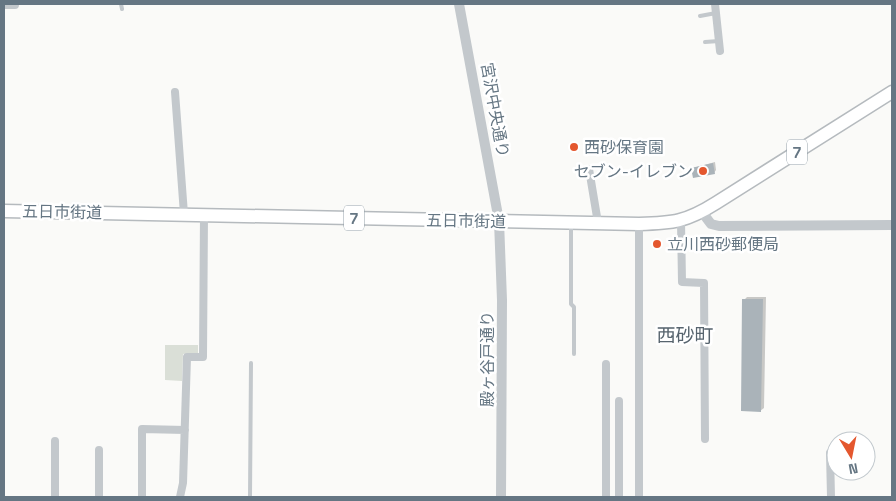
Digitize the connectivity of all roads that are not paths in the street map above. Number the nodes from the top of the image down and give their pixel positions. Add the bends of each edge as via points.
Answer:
1 (459, 4) edge
2 (715, 4) edge
3 (4, 5) edge
4 (15, 5) dead end
5 (716, 13) junction
6 (700, 16) dead end
7 (719, 41) junction
8 (705, 42) dead end
9 (720, 51) dead end
10 (175, 92) dead end
11 (892, 92) edge
12 (589, 169) dead end
13 (4, 211) edge
14 (702, 212) junction
15 (184, 214) junction
16 (204, 215) junction
17 (499, 221) junction
18 (682, 221) junction
19 (571, 222) junction
20 (598, 223) junction
21 (639, 224) junction
22 (892, 226) edge
23 (574, 354) dead end
24 (251, 364) dead end
25 (606, 364) dead end
26 (619, 401) dead end
27 (606, 428) junction
28 (619, 428) junction
29 (185, 430) junction
30 (705, 439) dead end
31 (55, 441) dead end
32 (99, 450) dead end
33 (831, 481) edge
34 (55, 497) edge
35 (99, 497) edge
36 (142, 497) edge
37 (180, 497) edge
38 (250, 497) edge
39 (501, 497) edge
40 (606, 497) edge
41 (619, 497) edge
42 (639, 497) edge
43 (831, 497) edge

1 - 17 street, 宮沢中央通り
2 - 5 street
3 - 4 street
5 - 6 lane
5 - 7 street
7 - 8 lane
7 - 9 street
10 - 15 street
11 - 14 main road, 五日市街道 / 7
12 - 20 street
13 - 15 main road, 五日市街道 / 7
14 - 18 main road, 五日市街道 / 7
14 - 22 street via 711,224 719,226
15 - 16 main road, 五日市街道 / 7
16 - 17 main road, 五日市街道 / 7
16 - 29 street via 203,357 187,357
17 - 19 main road, 五日市街道 / 7
17 - 39 street, 殿ヶ谷戸通り
18 - 21 main road, 五日市街道 / 7
18 - 30 street via 682,282 704,283
19 - 20 main road, 五日市街道 / 7
19 - 23 lane
20 - 21 main road, 五日市街道 / 7
21 - 42 street
24 - 38 lane
25 - 27 street
26 - 28 street
27 - 28 street
27 - 40 street
28 - 41 street
29 - 36 street via 142,429
29 - 37 street via 184,483
31 - 34 street
32 - 35 street
33 - 43 street

